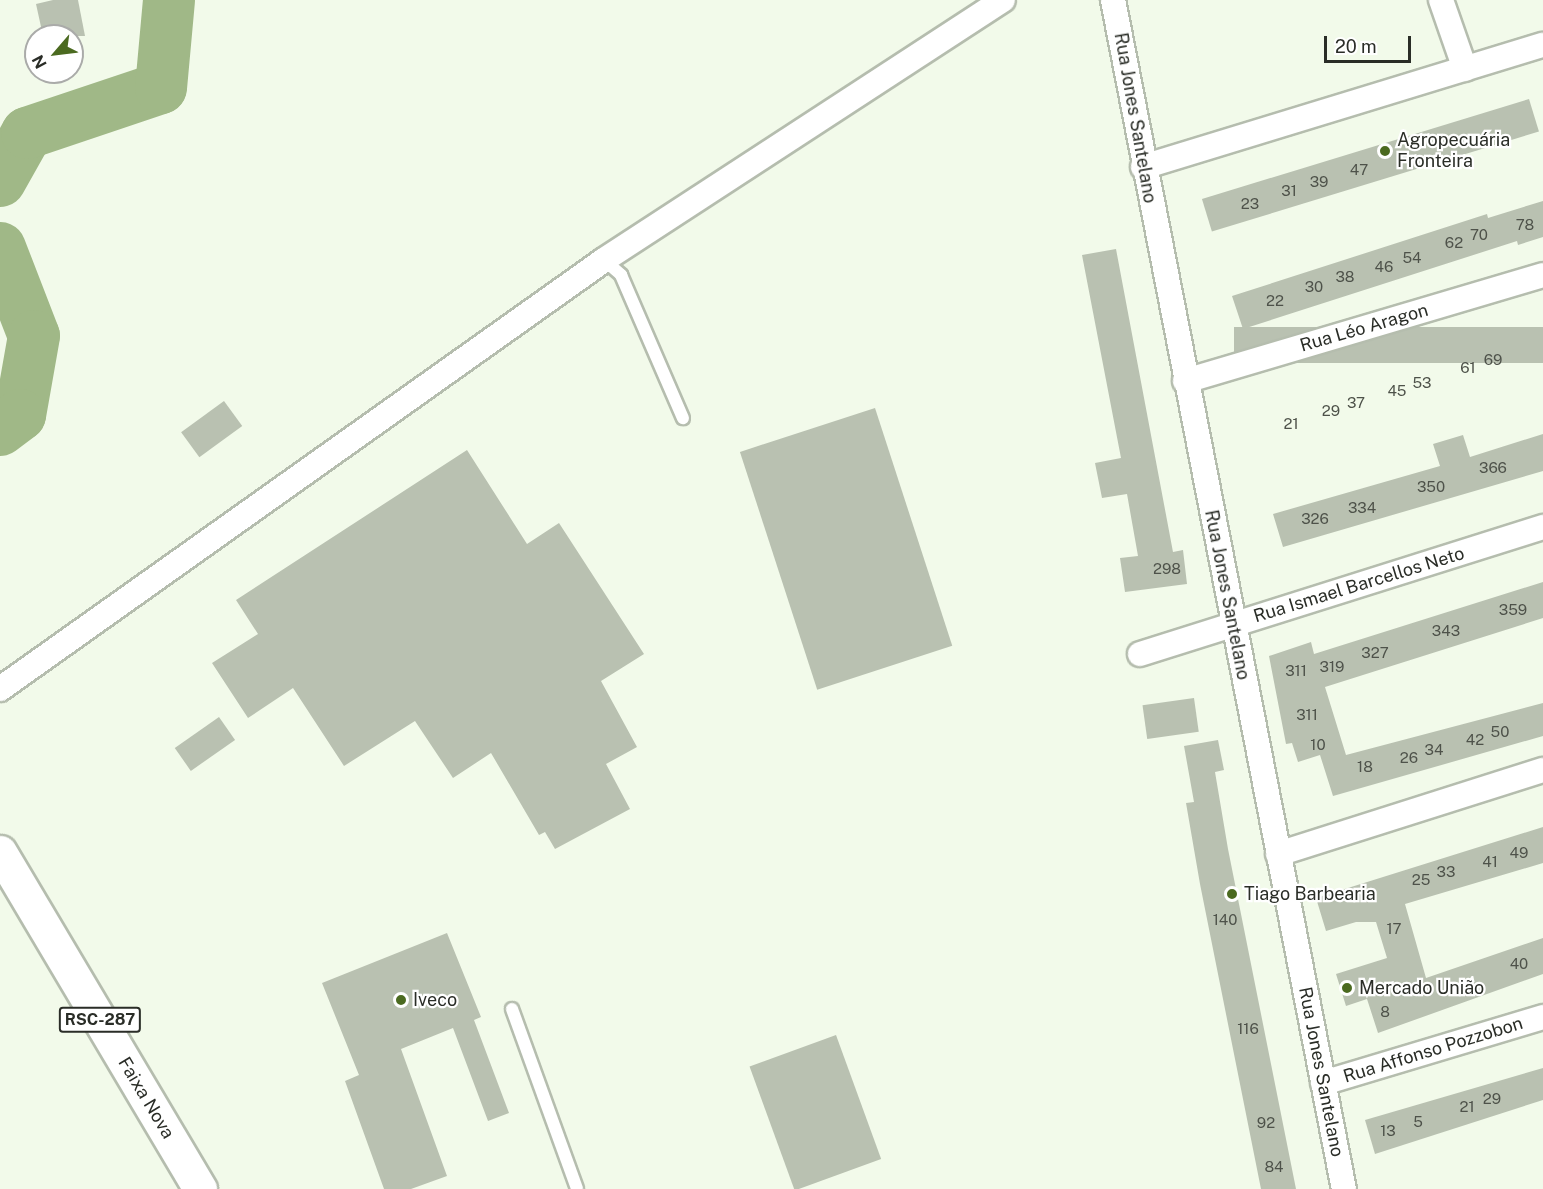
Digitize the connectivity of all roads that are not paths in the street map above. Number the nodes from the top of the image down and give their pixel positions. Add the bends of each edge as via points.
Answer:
1 (1003, 0) edge
2 (1113, 0) edge
3 (1441, 0) edge
4 (1543, 45) edge
5 (1465, 69) junction
6 (1143, 167) junction
7 (604, 260) junction
8 (1543, 275) edge
9 (1185, 381) junction
10 (683, 418) dead end
11 (1543, 527) edge
12 (1233, 624) junction
13 (1140, 654) dead end
14 (0, 689) edge
15 (1543, 770) edge
16 (0, 852) edge
17 (1278, 854) junction
18 (512, 1009) dead end
19 (1543, 1017) edge
20 (1323, 1083) junction
21 (200, 1189) edge
22 (577, 1189) edge
23 (1344, 1189) edge

1 - 7 street
2 - 6 street, Rua Jones Santelano
3 - 5 street
4 - 5 street
5 - 6 street
6 - 9 street, Rua Jones Santelano
7 - 10 lane via 621,275
7 - 14 street
8 - 9 street, Rua Léo Aragon
9 - 12 street, Rua Jones Santelano
11 - 12 street, Rua Ismael Barcellos Neto
12 - 13 street, Rua Ismael Barcellos Neto
12 - 17 street, Rua Jones Santelano
15 - 17 street
16 - 21 highway, Faixa Nova / RSC-287
17 - 20 street, Rua Jones Santelano
18 - 22 lane
19 - 20 street, Rua Affonso Pozzobon
20 - 23 street, Rua Jones Santelano

